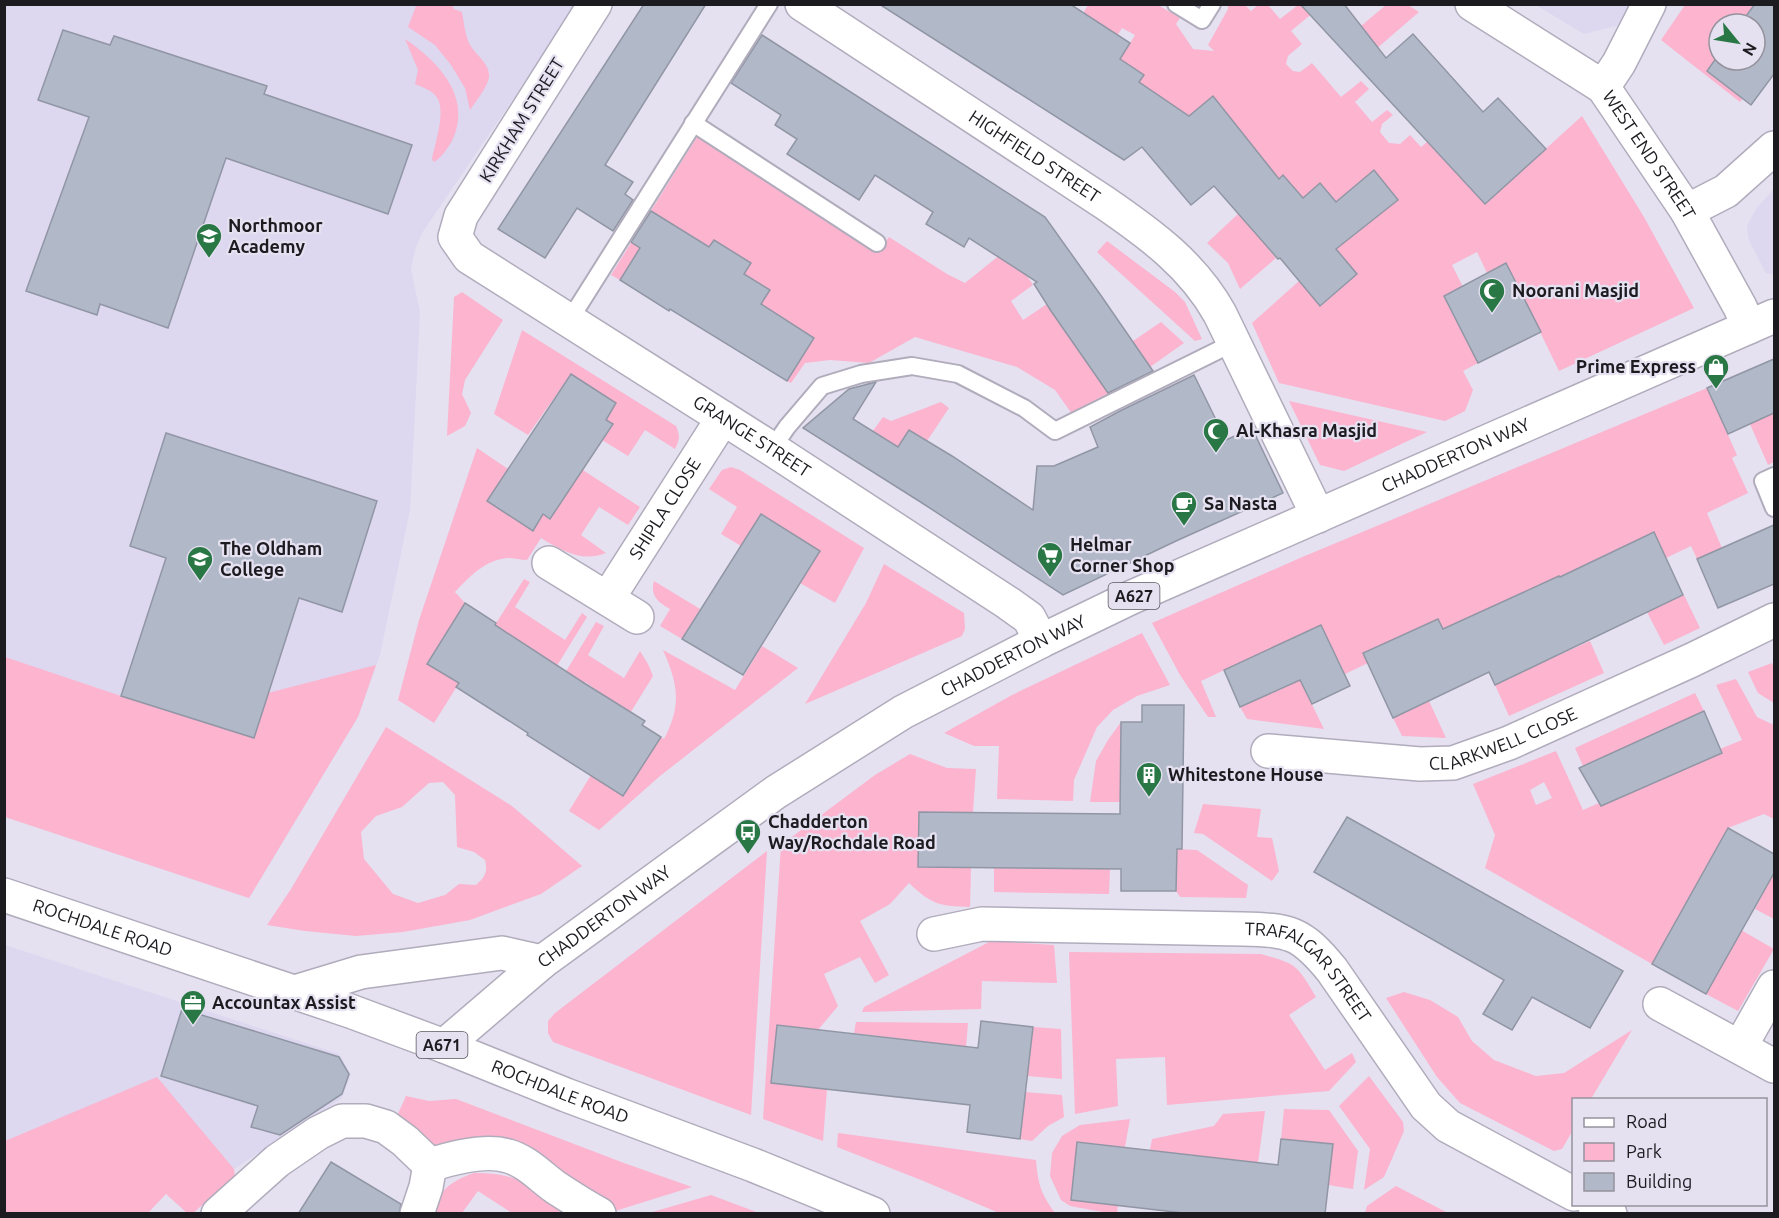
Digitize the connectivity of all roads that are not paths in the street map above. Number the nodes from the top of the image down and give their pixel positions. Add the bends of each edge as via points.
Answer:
1 (595, 4) edge
2 (769, 4) edge
3 (802, 4) edge
4 (1176, 4) edge
5 (1212, 4) edge
6 (1472, 4) edge
7 (1649, 4) edge
8 (1603, 87) junction
9 (693, 123) junction
10 (1774, 148) edge
11 (1687, 211) junction
12 (455, 237) joint
13 (878, 243) dead end
14 (569, 321) junction
15 (1762, 322) edge
16 (1233, 343) junction
17 (723, 418) junction
18 (772, 449) junction
19 (1774, 476) edge
20 (1774, 508) edge
21 (1318, 516) junction
22 (549, 563) dead end
23 (608, 598) junction
24 (637, 617) dead end
25 (1774, 620) edge
26 (1041, 641) junction
27 (1268, 751) dead end
28 (4, 895) edge
29 (934, 934) dead end
30 (542, 962) junction
31 (1774, 987) edge
32 (295, 992) junction
33 (1660, 1004) dead end
34 (444, 1046) junction
35 (1740, 1047) junction
36 (1774, 1066) edge
37 (430, 1165) junction
38 (1572, 1193) edge
39 (1597, 1206) edge
40 (218, 1214) edge
41 (417, 1214) edge
42 (599, 1214) edge
43 (873, 1214) edge
44 (1610, 1214) edge

1 - 12 street, KIRKHAM STREET via 461,216
2 - 9 lane
3 - 16 street, HIGHFIELD STREET via 1146,232 1200,283
4 - 5 lane via 1202,20
6 - 8 street, WEST END STREET
7 - 8 street
8 - 11 street, WEST END STREET
9 - 13 lane
9 - 14 lane
10 - 11 street via 1726,191
11 - 15 street, WEST END STREET via 1740,307
12 - 14 street, GRANGE STREET via 469,257
14 - 17 street, GRANGE STREET
15 - 21 street, CHADDERTON WAY / A627
16 - 18 lane via 1055,431 1024,408 958,374 912,366 861,374 822,386
16 - 21 street, HIGHFIELD STREET
17 - 18 street, GRANGE STREET
17 - 23 street, SHIPLA CLOSE
18 - 26 street, GRANGE STREET via 1008,603 1029,618
19 - 20 lane via 1763,481
21 - 26 street, CHADDERTON WAY / A627
22 - 23 street
23 - 24 street
25 - 27 street, CLARKWELL CLOSE via 1498,748 1453,763 1420,764
26 - 30 street, CHADDERTON WAY / A627 via 903,712 776,792
28 - 32 street, ROCHDALE ROAD / A671
29 - 38 street, TRAFALGAR STREET via 982,924 1254,929 1296,936 1332,970 1426,1106 1448,1126
30 - 32 street via 502,953 361,972
30 - 34 street, CHADDERTON WAY
31 - 35 street
32 - 34 street, ROCHDALE ROAD / A671
33 - 35 street
34 - 43 street, ROCHDALE ROAD / A671
35 - 36 street
37 - 40 street via 386,1127 366,1121 342,1121 277,1161
37 - 41 street
37 - 42 street via 483,1154 507,1155
39 - 44 street

